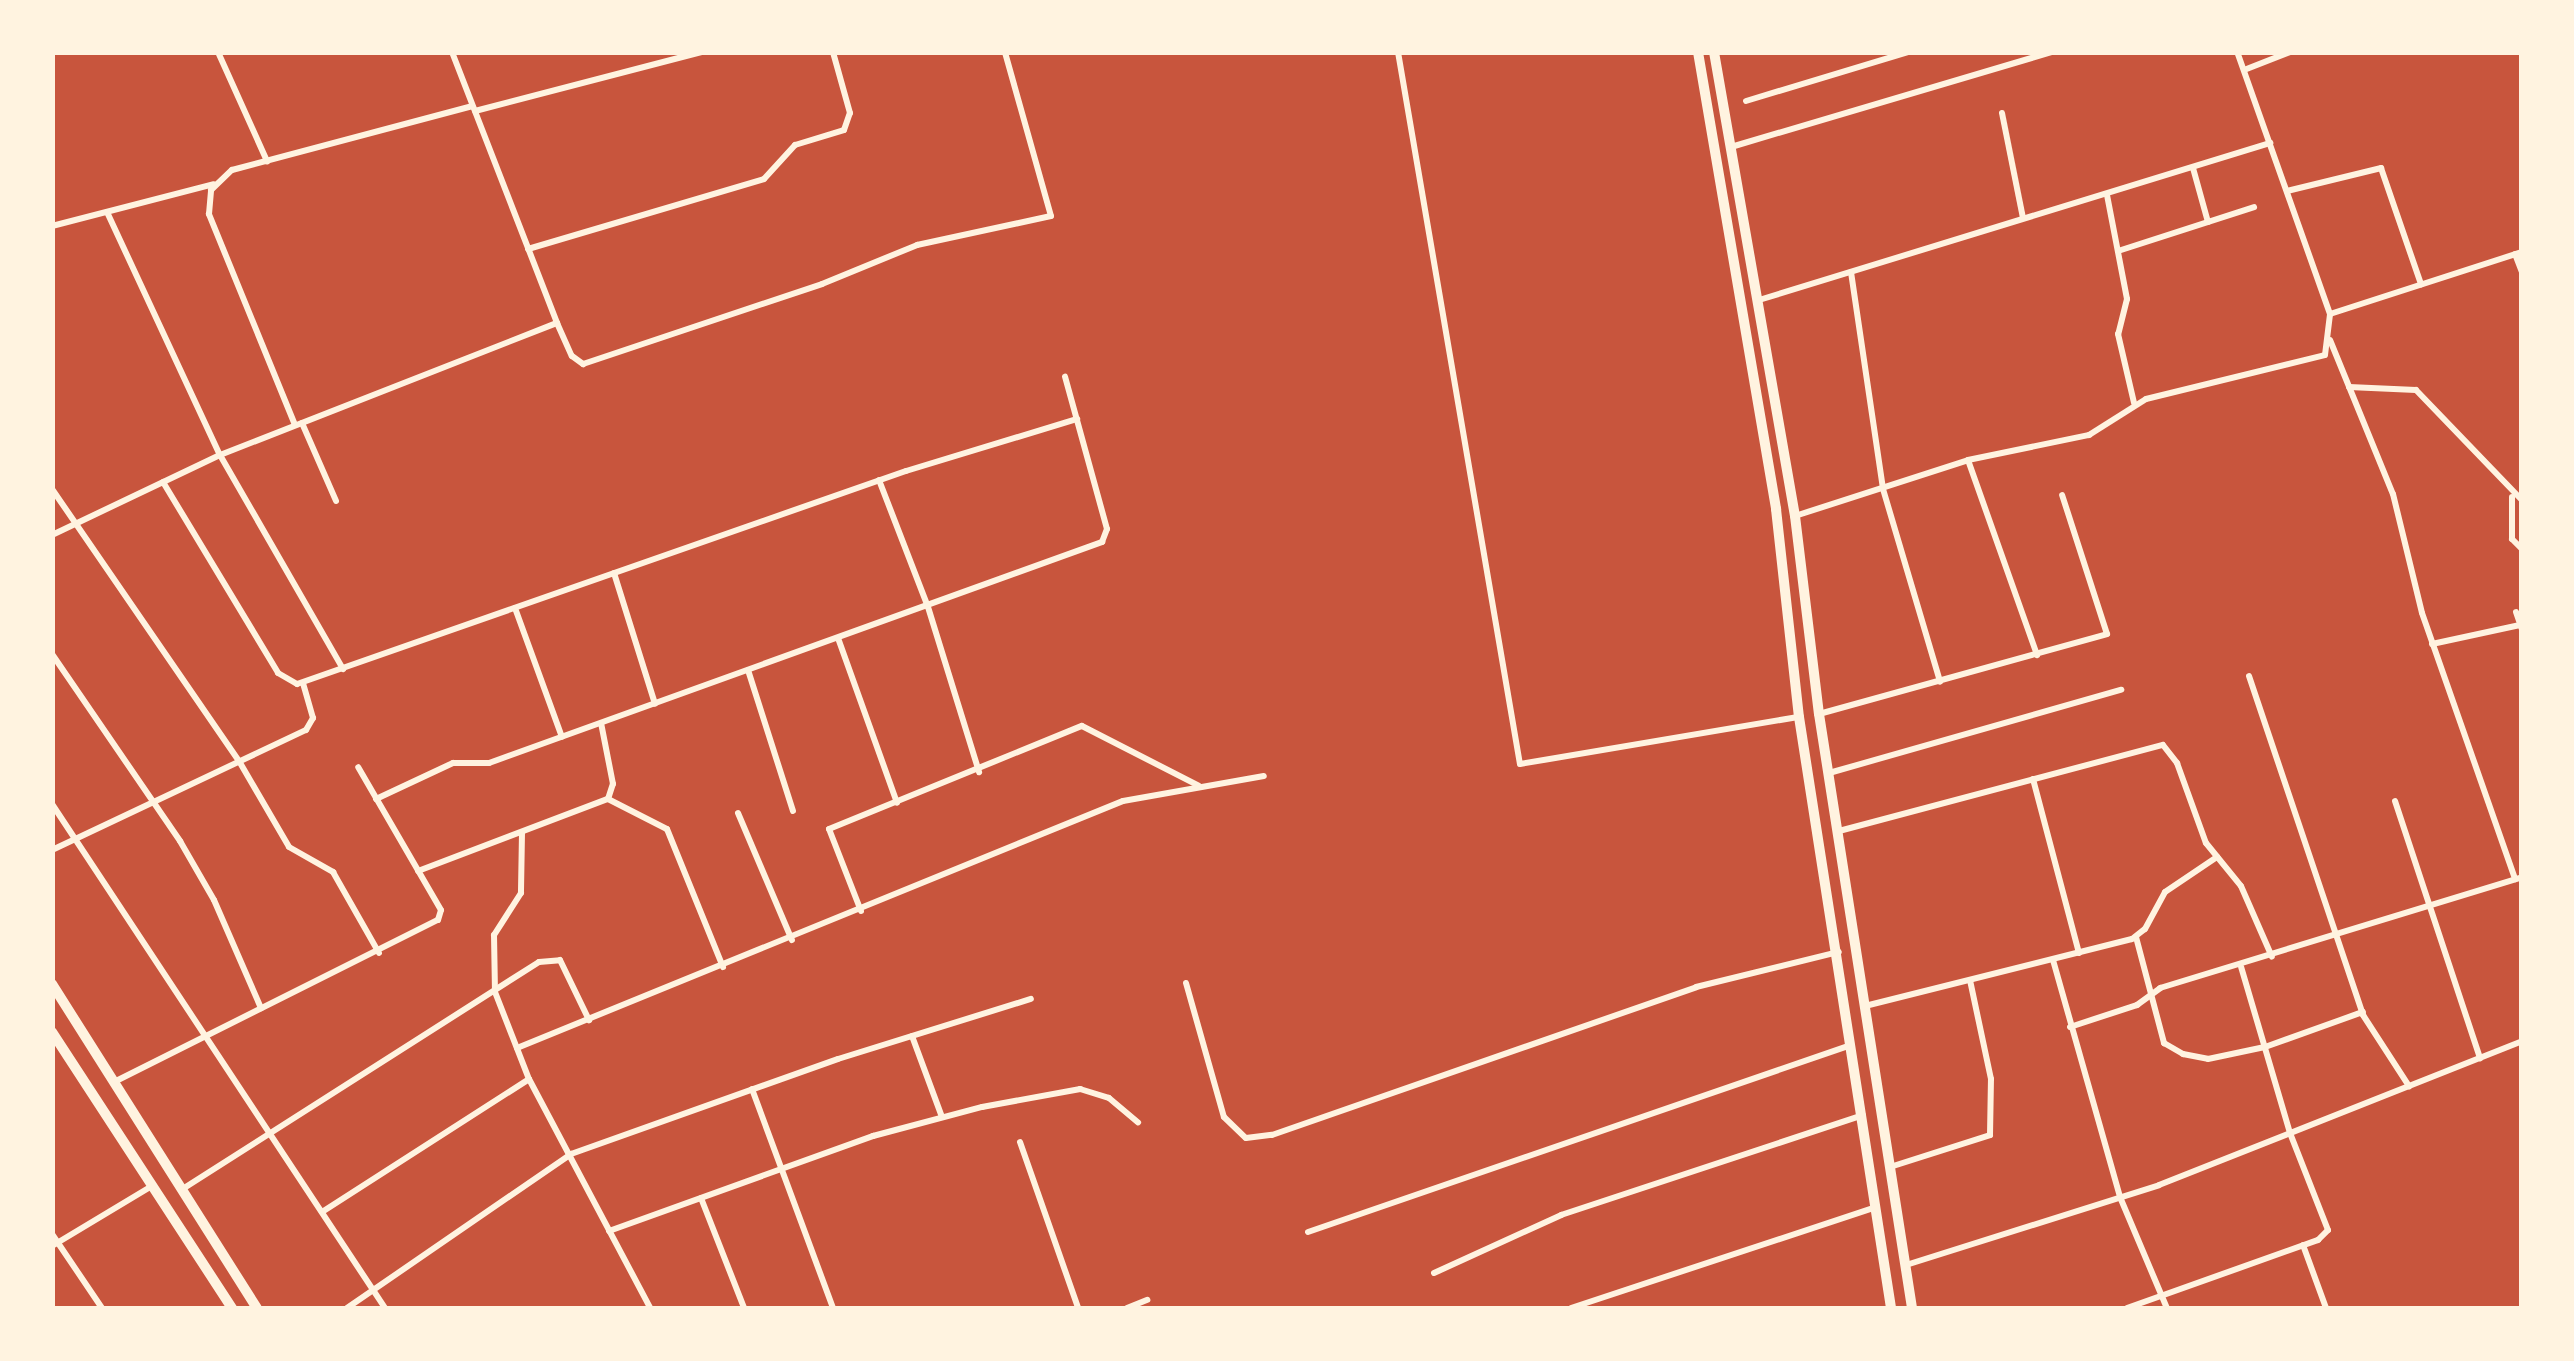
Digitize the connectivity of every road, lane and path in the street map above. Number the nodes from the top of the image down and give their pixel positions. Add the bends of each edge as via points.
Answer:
1 (218, 52) edge
2 (452, 52) edge
3 (701, 52) edge
4 (833, 52) edge
5 (1005, 52) edge
6 (1398, 52) edge
7 (1698, 52) edge
8 (1714, 52) edge
9 (1908, 52) edge
10 (2051, 52) edge
11 (2238, 52) edge
12 (2290, 52) edge
13 (2244, 70) junction
14 (1746, 101) dead end
15 (474, 108) junction
16 (2002, 113) dead end
17 (2270, 143) junction
18 (1728, 148) junction
19 (267, 161) junction
20 (2193, 168) junction
21 (215, 183) junction
22 (2287, 191) junction
23 (2108, 195) junction
24 (2254, 207) dead end
25 (107, 212) junction
26 (2023, 218) junction
27 (2208, 222) junction
28 (52, 226) edge
29 (528, 249) junction
30 (2118, 250) junction
31 (2518, 253) edge
32 (1851, 272) junction
33 (2522, 272) edge
34 (2420, 284) junction
35 (1759, 300) junction
36 (2330, 314) junction
37 (557, 323) junction
38 (2329, 339) junction
39 (1065, 376) dead end
40 (2349, 388) junction
41 (2134, 404) junction
42 (1077, 419) junction
43 (299, 424) junction
44 (220, 455) junction
45 (1968, 460) junction
46 (879, 480) junction
47 (163, 482) junction
48 (52, 489) edge
49 (1883, 489) junction
50 (2062, 495) dead end
51 (2512, 497) junction
52 (2522, 500) edge
53 (336, 501) dead end
54 (1795, 516) junction
55 (78, 523) junction
56 (52, 535) edge
57 (2522, 549) edge
58 (614, 573) junction
59 (928, 607) junction
60 (515, 608) junction
61 (2516, 612) dead end
62 (2521, 627) edge
63 (838, 638) junction
64 (2432, 644) junction
65 (52, 654) edge
66 (2037, 655) junction
67 (343, 669) junction
68 (748, 670) junction
69 (2250, 676) dead end
70 (1940, 682) junction
71 (303, 684) junction
72 (2121, 690) dead end
73 (655, 704) junction
74 (1819, 714) junction
75 (1798, 717) junction
76 (601, 723) junction
77 (562, 737) junction
78 (239, 761) junction
79 (358, 767) dead end
80 (980, 773) junction
81 (1828, 774) junction
82 (1264, 776) dead end
83 (2033, 779) junction
84 (1200, 787) junction
85 (376, 799) junction
86 (608, 799) junction
87 (2394, 801) dead end
88 (154, 802) junction
89 (52, 804) edge
90 (897, 804) junction
91 (793, 811) dead end
92 (738, 814) dead end
93 (1840, 831) junction
94 (522, 833) junction
95 (75, 838) junction
96 (52, 850) edge
97 (2217, 856) junction
98 (418, 870) junction
99 (2518, 878) edge
100 (2430, 908) junction
101 (861, 911) junction
102 (2342, 935) junction
103 (2136, 937) junction
104 (792, 940) junction
105 (1839, 952) junction
106 (2079, 953) junction
107 (379, 954) junction
108 (2272, 956) junction
109 (2053, 960) junction
110 (723, 967) junction
111 (2241, 967) junction
112 (1970, 980) junction
113 (1186, 982) dead end
114 (52, 984) edge
115 (494, 986) junction
116 (2150, 994) junction
117 (1031, 999) dead end
118 (1869, 1005) junction
119 (261, 1008) junction
120 (2363, 1012) junction
121 (588, 1020) junction
122 (2070, 1027) junction
123 (52, 1032) edge
124 (207, 1034) junction
125 (912, 1036) junction
126 (2522, 1042) edge
127 (1852, 1045) junction
128 (2265, 1047) junction
129 (517, 1048) junction
130 (2480, 1058) junction
131 (528, 1079) junction
132 (114, 1082) junction
133 (2409, 1086) junction
134 (752, 1089) junction
135 (1864, 1116) junction
136 (942, 1117) junction
137 (1138, 1122) dead end
138 (270, 1132) junction
139 (2290, 1133) junction
140 (1020, 1142) dead end
141 (572, 1154) junction
142 (1890, 1167) junction
143 (784, 1168) junction
144 (152, 1186) junction
145 (179, 1191) junction
146 (2120, 1197) junction
147 (701, 1198) junction
148 (1878, 1207) junction
149 (322, 1212) junction
150 (609, 1230) junction
151 (1308, 1232) dead end
152 (52, 1234) edge
153 (55, 1244) edge
154 (2304, 1245) junction
155 (1906, 1266) junction
156 (1434, 1273) dead end
157 (373, 1290) junction
158 (2164, 1298) junction
159 (1147, 1300) dead end
160 (102, 1308) edge
161 (232, 1308) edge
162 (257, 1308) edge
163 (347, 1308) edge
164 (386, 1308) edge
165 (650, 1308) edge
166 (744, 1308) edge
167 (833, 1308) edge
168 (1078, 1308) edge
169 (1127, 1308) edge
170 (1571, 1308) edge
171 (1892, 1308) edge
172 (1912, 1308) edge
173 (2127, 1308) edge
174 (2168, 1308) edge
175 (2326, 1308) edge

1 - 19 street
2 - 15 street
3 - 15 street
4 - 29 street via 850,113 844,130 794,145 764,179
5 - 37 street via 1050,216 917,245 589,363 572,356
6 - 75 street via 1520,764
7 - 75 highway via 1776,509
8 - 18 highway
9 - 14 street
10 - 18 street
11 - 13 street
12 - 13 street
13 - 17 street
15 - 19 street
15 - 29 street
16 - 26 street
17 - 20 street
17 - 22 street
18 - 35 highway
19 - 21 street via 232,170
20 - 23 street
20 - 27 street
21 - 25 street
21 - 43 street via 209,214
22 - 34 street via 2381,168
22 - 36 street
23 - 26 street
23 - 30 street
24 - 27 street
25 - 28 street
25 - 44 street
26 - 32 street
27 - 30 street
29 - 37 street
30 - 41 street via 2127,298 2118,334
31 - 33 street
31 - 34 street
32 - 35 street
32 - 49 street
34 - 36 street
35 - 54 highway
36 - 38 street
37 - 43 street
38 - 40 street
38 - 41 street via 2325,355 2315,361
39 - 42 street
40 - 51 street via 2416,390 2460,431
40 - 64 street via 2393,494
41 - 45 street via 2089,435
42 - 46 street
42 - 59 street via 1106,538
43 - 44 street
43 - 53 street
44 - 47 street
44 - 67 street
45 - 49 street
45 - 66 street
46 - 58 street
46 - 59 street
47 - 55 street
47 - 71 street via 278,673
48 - 55 street
49 - 54 street
49 - 70 street
50 - 66 street via 2109,630
51 - 52 street
51 - 57 street via 2512,539
54 - 74 highway
55 - 56 street
55 - 78 street
58 - 60 street
58 - 73 street
59 - 63 street
59 - 80 street
60 - 67 street
60 - 77 street
61 - 62 street
62 - 64 street
63 - 68 street
63 - 90 street
64 - 99 street
65 - 88 street
66 - 70 street
67 - 71 street
68 - 73 street
68 - 91 street
69 - 102 street
70 - 74 street
71 - 78 street via 311,726
72 - 81 street
73 - 76 street
74 - 81 highway
75 - 105 highway
76 - 77 street
76 - 86 street via 612,784
77 - 85 street via 480,766 452,763
78 - 88 street
78 - 107 street via 294,853 333,872
79 - 85 street
80 - 84 street via 1082,726
80 - 90 street
81 - 93 highway
82 - 84 street
83 - 93 street
83 - 97 street via 2163,744
83 - 106 street
84 - 101 street via 1123,801
85 - 98 street
86 - 94 street
86 - 110 street via 667,829
87 - 100 street
88 - 95 street
88 - 119 street via 214,900
89 - 95 street
90 - 101 street via 828,828
92 - 104 street
93 - 118 highway
94 - 98 street
94 - 115 street via 524,884 494,935
95 - 96 street
95 - 124 street
97 - 103 street via 2165,892
97 - 108 street via 2255,912
98 - 107 street via 440,917
99 - 100 street
100 - 102 street
100 - 130 street
101 - 104 street
102 - 108 street
102 - 120 street
103 - 106 street
103 - 116 street
104 - 110 street
105 - 113 street via 1696,986 1246,1138 1224,1117
105 - 127 highway
106 - 109 street
107 - 119 street
108 - 111 street
109 - 112 street
109 - 122 street
110 - 121 street
111 - 116 street
111 - 128 street
112 - 118 street
112 - 142 street via 1992,1080 1990,1135
114 - 132 highway
115 - 121 street via 558,958
115 - 129 street
115 - 138 street
116 - 122 street via 2137,1005
116 - 128 street via 2169,1049 2208,1059
117 - 125 street
118 - 142 highway
119 - 124 street
120 - 128 street
120 - 133 street
121 - 129 street
122 - 146 street
123 - 144 highway
124 - 132 street
124 - 138 street
125 - 134 street
125 - 136 street
126 - 130 street
127 - 135 highway
127 - 151 street
128 - 139 street
129 - 131 street
130 - 133 street
131 - 141 street
131 - 149 street
132 - 145 highway
133 - 139 street
134 - 141 street
134 - 143 street
135 - 148 highway
135 - 156 street via 1561,1216
136 - 137 street via 1080,1089 1109,1098
136 - 143 street
138 - 145 street
138 - 149 street
139 - 146 street
139 - 154 street via 2328,1225 2323,1238
140 - 168 street
141 - 150 street
141 - 157 street
142 - 155 highway
143 - 147 street
143 - 167 street
144 - 153 street
144 - 161 highway
145 - 162 highway
146 - 155 street
146 - 158 street
147 - 150 street
147 - 166 street
148 - 170 street
148 - 171 highway
149 - 157 street
150 - 165 street
152 - 153 street
153 - 160 street
154 - 158 street
154 - 175 street
155 - 172 highway
157 - 163 street
157 - 164 street
158 - 173 street
158 - 174 street
159 - 169 street

